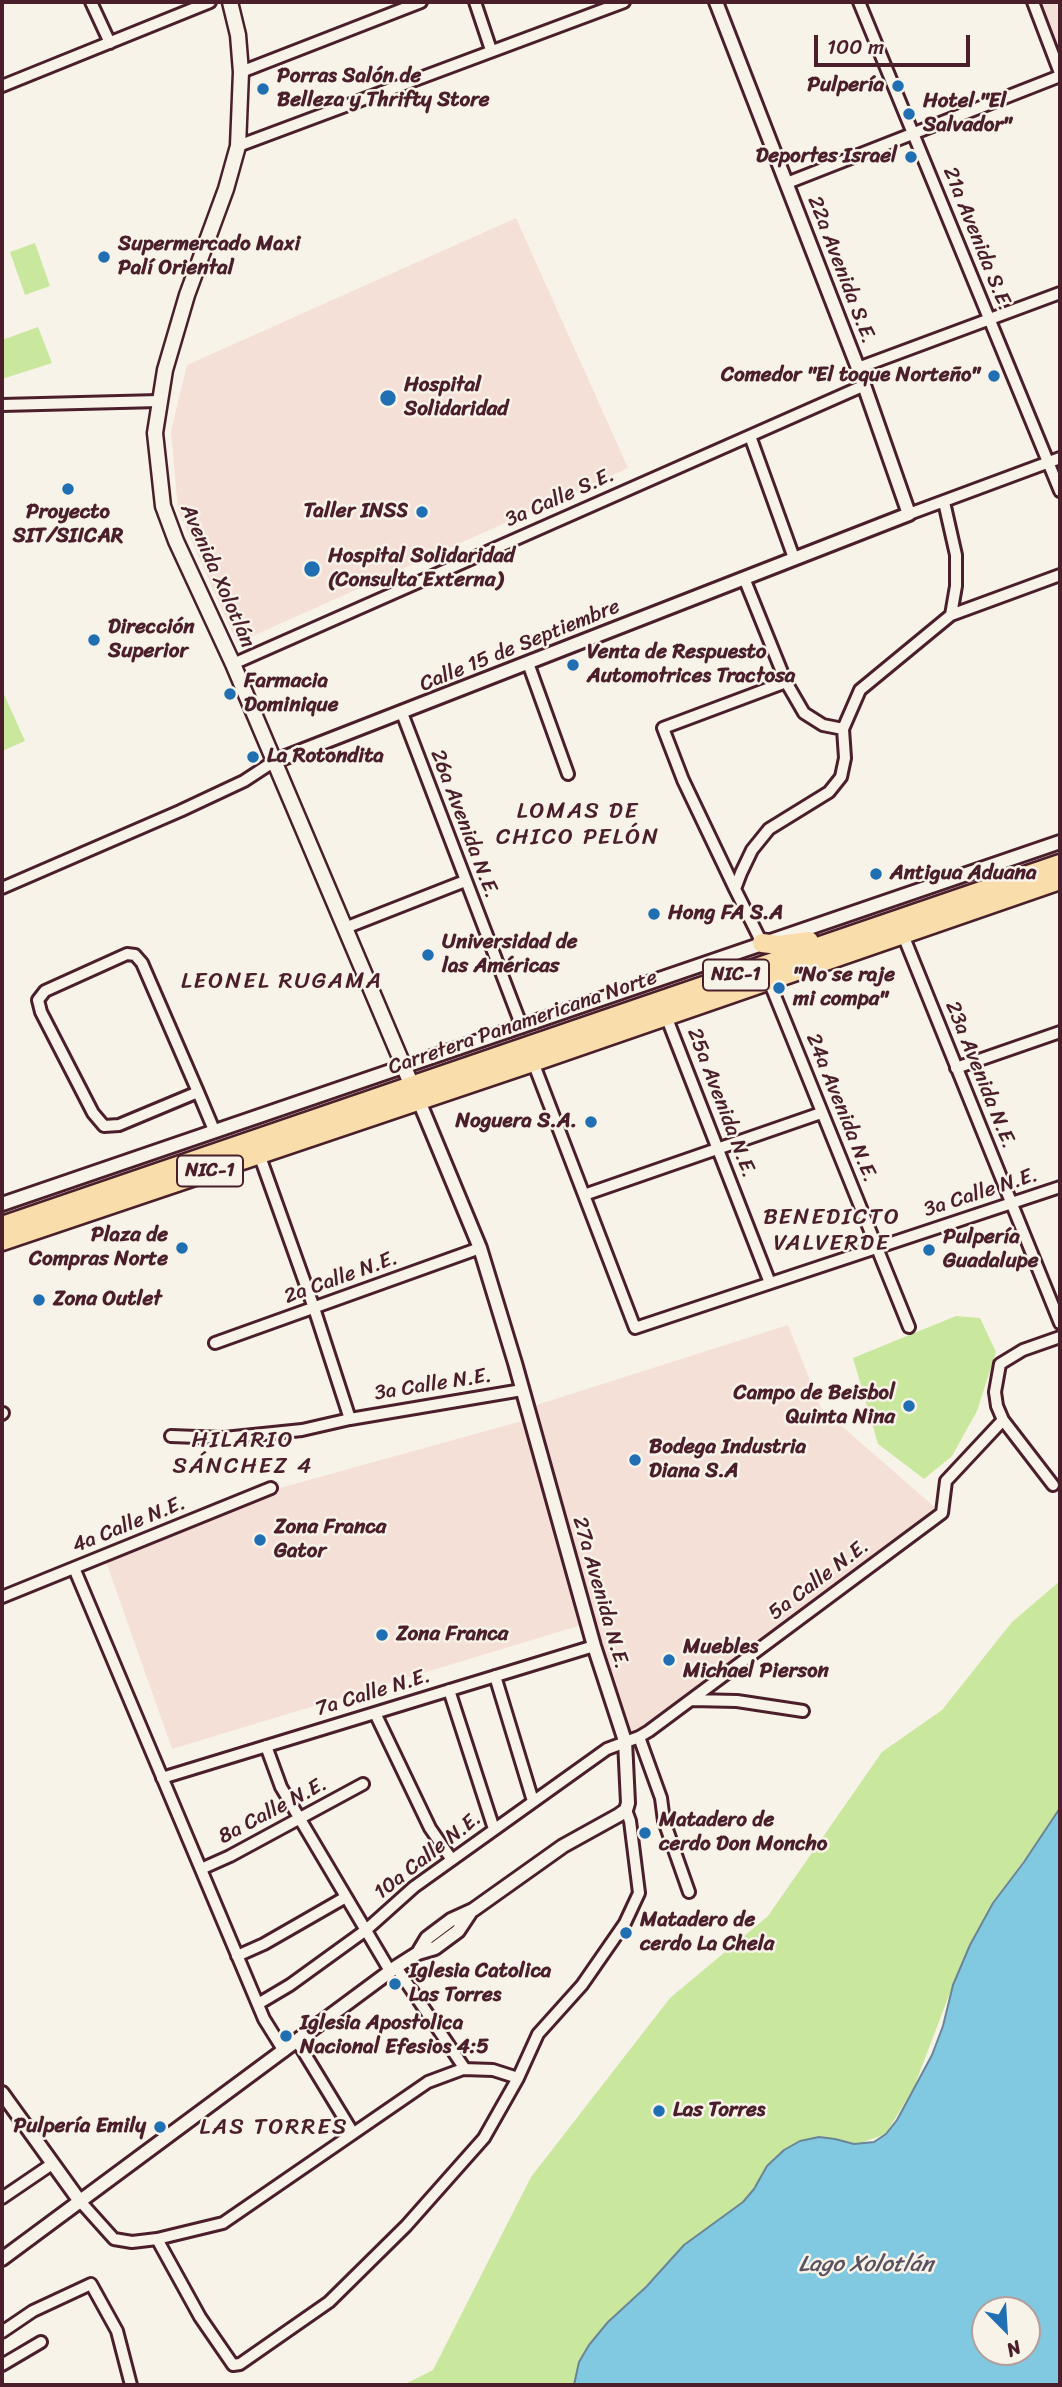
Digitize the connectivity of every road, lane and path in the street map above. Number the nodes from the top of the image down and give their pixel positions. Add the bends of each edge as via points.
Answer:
1 (90, 2) edge
2 (210, 2) edge
3 (230, 2) edge
4 (421, 2) edge
5 (475, 2) edge
6 (624, 2) edge
7 (716, 2) edge
8 (859, 2) edge
9 (1033, 2) edge
10 (110, 43) junction
11 (491, 50) junction
12 (242, 72) junction
13 (1060, 75) edge
14 (2, 86) edge
15 (913, 132) junction
16 (238, 146) junction
17 (787, 183) junction
18 (1060, 293) edge
19 (989, 320) junction
20 (858, 368) junction
21 (865, 385) junction
22 (159, 401) junction
23 (2, 405) edge
24 (750, 436) junction
25 (1060, 457) edge
26 (1049, 462) junction
27 (1060, 491) edge
28 (944, 502) junction
29 (909, 514) junction
30 (794, 558) junction
31 (1060, 575) edge
32 (744, 578) junction
33 (951, 615) junction
34 (528, 663) junction
35 (233, 664) junction
36 (786, 682) junction
37 (401, 713) junction
38 (843, 729) junction
39 (273, 762) junction
40 (568, 774) dead end
41 (1060, 842) edge
42 (1060, 864) edge
43 (1060, 880) edge
44 (465, 881) junction
45 (2, 888) edge
46 (735, 889) junction
47 (900, 926) junction
48 (345, 928) junction
49 (762, 943) junction
50 (769, 981) junction
51 (666, 1016) junction
52 (522, 1027) junction
53 (1060, 1032) edge
54 (533, 1062) junction
55 (402, 1068) junction
56 (956, 1068) junction
57 (198, 1092) junction
58 (415, 1093) junction
59 (821, 1113) junction
60 (214, 1130) junction
61 (718, 1148) junction
62 (259, 1154) junction
63 (1060, 1187) edge
64 (584, 1195) junction
65 (2, 1204) edge
66 (1012, 1204) junction
67 (2, 1226) edge
68 (2, 1241) edge
69 (480, 1248) junction
70 (876, 1248) junction
71 (769, 1283) junction
72 (314, 1308) junction
73 (1060, 1323) edge
74 (909, 1327) dead end
75 (1060, 1337) edge
76 (215, 1343) dead end
77 (522, 1390) junction
78 (350, 1419) junction
79 (1003, 1420) junction
80 (171, 1436) dead end
81 (1054, 1485) dead end
82 (271, 1488) dead end
83 (74, 1568) junction
84 (2, 1597) edge
85 (594, 1646) junction
86 (495, 1676) junction
87 (449, 1690) junction
88 (692, 1700) junction
89 (803, 1712) dead end
90 (375, 1713) junction
91 (639, 1737) junction
92 (625, 1741) junction
93 (267, 1746) junction
94 (162, 1778) junction
95 (363, 1784) dead end
96 (533, 1801) junction
97 (626, 1810) junction
98 (300, 1819) junction
99 (494, 1829) junction
100 (452, 1860) junction
101 (201, 1869) junction
102 (689, 1892) dead end
103 (346, 1897) junction
104 (366, 1930) junction
105 (237, 1956) junction
106 (393, 1969) junction
107 (258, 2004) junction
108 (297, 2041) junction
109 (284, 2051) junction
110 (465, 2069) junction
111 (518, 2078) junction
112 (4, 2103) edge
113 (353, 2133) junction
114 (52, 2164) junction
115 (2, 2198) edge
116 (79, 2200) junction
117 (158, 2239) junction
118 (2, 2259) edge
119 (2, 2332) edge
120 (41, 2342) dead end
121 (2, 2365) edge
122 (131, 2385) edge

1 - 10 street
2 - 10 street
3 - 12 main road, Avenida Xolotlán
4 - 12 street
5 - 11 street
6 - 11 street
7 - 17 street, 22a Avenida S.E.
8 - 15 street, 21a Avenida S.E.
9 - 13 street
10 - 14 street
11 - 16 street
12 - 16 main road, Avenida Xolotlán
13 - 15 street
15 - 17 street
15 - 19 street, 21a Avenida S.E.
16 - 22 main road, Avenida Xolotlán via 176,328
17 - 20 street, 22a Avenida S.E.
18 - 19 street
19 - 20 street
19 - 26 street, 21a Avenida S.E.
20 - 21 street, 22a Avenida S.E.
21 - 24 street, 3a Calle S.E.
21 - 29 street, 22a Avenida S.E.
22 - 23 street
22 - 35 main road, Avenida Xolotlán via 155,433 163,506
24 - 30 street
24 - 35 street, 3a Calle S.E.
25 - 26 street, Calle 15 de Septiembre
26 - 27 street, 21a Avenida S.E.
26 - 28 street, Calle 15 de Septiembre
28 - 29 street, Calle 15 de Septiembre
28 - 33 street via 956,555
29 - 30 street, Calle 15 de Septiembre
30 - 32 street, Calle 15 de Septiembre
31 - 33 street
32 - 34 street, Calle 15 de Septiembre
32 - 36 street
33 - 38 street via 860,691
34 - 37 street, Calle 15 de Septiembre
34 - 40 street
35 - 39 main road, Avenida Xolotlán
36 - 38 street via 804,713 823,725
36 - 46 street via 663,728 682,780
37 - 39 street, Calle 15 de Septiembre
37 - 44 street, 26a Avenida N.E.
38 - 46 street via 841,777 829,792 769,829 752,850
39 - 45 street, Calle 15 de Septiembre via 180,811
39 - 48 main road, Avenida Xolotlán
41 - 49 street
42 - 47 highway, Carretera Panamericana Norte / NIC-1
43 - 47 highway, Carretera Panamericana Norte / NIC-1
44 - 48 street
44 - 52 street, 26a Avenida N.E.
46 - 49 street
47 - 49 highway via 870,920 808,941
47 - 50 highway, Carretera Panamericana Norte / NIC-1
47 - 56 street, 23a Avenida N.E.
47 - 58 highway, Carretera Panamericana Norte / NIC-1
48 - 55 main road, Avenida Xolotlán
49 - 52 street
50 - 51 highway, Carretera Panamericana Norte / NIC-1
50 - 59 street, 24a Avenida N.E.
51 - 54 highway, Carretera Panamericana Norte / NIC-1
51 - 61 street, 25a Avenida N.E.
52 - 55 street
53 - 56 street
54 - 58 highway, Carretera Panamericana Norte / NIC-1
54 - 64 street
55 - 58 main road, Avenida Xolotlán
55 - 60 street
56 - 66 street, 23a Avenida N.E.
57 - 57 street via 135,955 127,954 45,991 38,1000 104,1126 119,1125
57 - 60 street
58 - 62 highway, Carretera Panamericana Norte / NIC-1
58 - 67 highway, Carretera Panamericana Norte / NIC-1
58 - 69 street, 27a Avenida N.E.
59 - 61 street
59 - 70 street, 24a Avenida N.E.
60 - 65 street
61 - 64 street
61 - 71 street, 25a Avenida N.E.
62 - 68 highway, Carretera Panamericana Norte / NIC-1
62 - 72 street
63 - 66 street, 3a Calle N.E.
64 - 71 street, 3a Calle N.E. via 635,1328
66 - 70 street, 3a Calle N.E.
66 - 73 street, 23a Avenida N.E.
69 - 72 street, 2a Calle N.E.
69 - 77 street, 27a Avenida N.E.
70 - 71 street, 3a Calle N.E.
70 - 74 street, 24a Avenida N.E.
72 - 76 street, 2a Calle N.E.
72 - 78 street
75 - 79 street via 1000,1364 995,1392
77 - 78 street, 3a Calle N.E.
77 - 85 street, 27a Avenida N.E.
78 - 80 street, 3a Calle N.E. via 302,1430 224,1438
79 - 81 street
79 - 88 street, 5a Calle N.E. via 946,1481 942,1513
82 - 83 street, 4a Calle N.E.
83 - 84 street, 4a Calle N.E.
83 - 94 street
85 - 86 street, 7a Calle N.E.
85 - 92 street, 27a Avenida N.E.
86 - 87 street, 7a Calle N.E.
86 - 96 street
87 - 90 street, 7a Calle N.E.
87 - 99 street
88 - 89 street via 737,1701
88 - 91 street, 5a Calle N.E.
90 - 93 street, 7a Calle N.E.
90 - 100 street via 430,1828
91 - 92 street, 5a Calle N.E.
91 - 102 street
92 - 96 street, 10a Calle N.E.
92 - 97 street, 27a Avenida N.E.
93 - 94 street, 7a Calle N.E.
93 - 98 street via 281,1787
94 - 101 street
95 - 98 street, 8a Calle N.E.
96 - 99 street, 10a Calle N.E.
97 - 106 street via 451,1920
97 - 111 street, 27a Avenida N.E. via 639,1893 625,1923 582,1985 538,2034
98 - 101 street, 8a Calle N.E.
98 - 103 street
99 - 100 street, 10a Calle N.E.
100 - 104 street, 10a Calle N.E.
101 - 105 street
103 - 104 street
103 - 105 street
104 - 106 street
104 - 107 street, 10a Calle N.E.
105 - 107 street
106 - 108 street
106 - 110 street
107 - 109 street
108 - 109 street
108 - 113 street
109 - 116 street
110 - 111 street via 493,2070
110 - 113 street via 428,2082
111 - 117 street, 27a Avenida N.E. via 484,2138 406,2226 329,2302 240,2364 233,2365 200,2317
112 - 114 street
113 - 117 street via 223,2223
114 - 115 street
114 - 116 street
116 - 117 street via 114,2239
116 - 118 street
119 - 122 street via 33,2311 90,2284 117,2331
120 - 121 street

